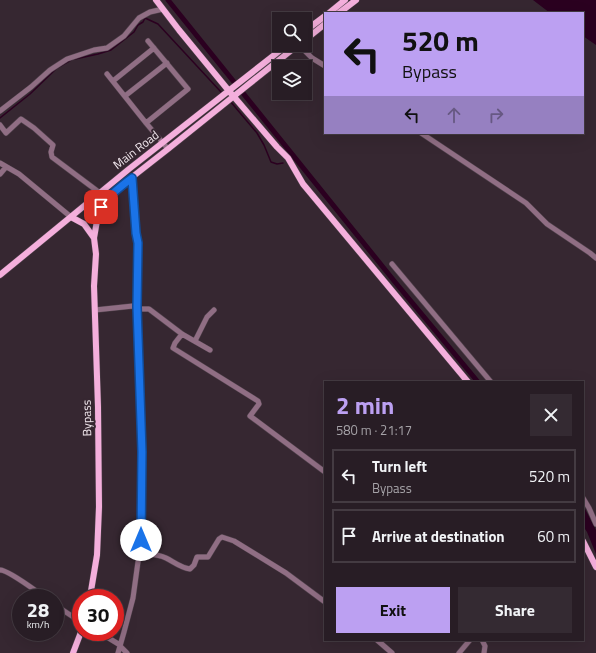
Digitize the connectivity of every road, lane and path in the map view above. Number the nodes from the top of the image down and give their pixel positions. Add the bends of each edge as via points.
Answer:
1 (156, 0) edge
2 (345, 0) edge
3 (356, 0) edge
4 (163, 9) junction
5 (330, 12) edge
6 (341, 12) edge
7 (324, 17) edge
8 (324, 25) edge
9 (312, 26) edge
10 (312, 34) edge
11 (148, 41) dead end
12 (154, 48) junction
13 (279, 52) edge
14 (289, 52) edge
15 (306, 52) edge
16 (167, 63) junction
17 (324, 65) edge
18 (107, 74) dead end
19 (113, 81) junction
20 (242, 85) junction
21 (232, 93) junction
22 (125, 96) junction
23 (0, 111) edge
24 (146, 123) junction
25 (0, 125) edge
26 (422, 134) edge
27 (162, 143) junction
28 (168, 149) junction
29 (0, 162) edge
30 (6, 167) junction
31 (0, 174) edge
32 (132, 178) junction
33 (122, 185) joint
34 (100, 193) junction
35 (71, 217) junction
36 (94, 238) junction
37 (596, 258) edge
38 (392, 264) dead end
39 (0, 275) edge
40 (137, 307) junction
41 (95, 310) junction
42 (214, 310) dead end
43 (182, 334) junction
44 (195, 341) junction
45 (210, 350) dead end
46 (467, 381) edge
47 (490, 381) edge
48 (324, 471) edge
49 (584, 500) edge
50 (595, 520) edge
51 (584, 543) edge
52 (140, 553) junction
53 (596, 567) edge
54 (0, 570) edge
55 (33, 589) edge
56 (91, 589) edge
57 (324, 601) edge
58 (78, 641) edge
59 (113, 641) edge
60 (378, 641) edge
61 (469, 641) edge
62 (482, 641) edge
63 (120, 645) junction
64 (73, 653) edge
65 (118, 653) edge
66 (127, 653) edge
67 (392, 653) edge
68 (459, 653) edge
69 (484, 653) edge

1 - 4 main road
2 - 5 main road
3 - 6 main road
4 - 21 main road
4 - 23 street via 139,18 124,36 107,48 67,59
7 - 9 main road
8 - 10 main road
11 - 12 street
12 - 16 street
12 - 19 street
13 - 20 main road, Main Road
14 - 20 main road, Main Road
15 - 17 street
16 - 22 street
16 - 24 street via 188,89
18 - 19 street
19 - 22 street
20 - 21 main road, Main Road
21 - 27 main road, Main Road
21 - 28 main road, Main Road
21 - 46 main road via 288,158 303,184
22 - 24 street
24 - 27 street
25 - 34 street via 6,132 21,119 53,145 52,157
26 - 37 street via 526,203 547,224
27 - 28 street
27 - 34 main road, Main Road
28 - 32 main road, Main Road
29 - 30 street
30 - 31 street
30 - 35 street via 19,174
32 - 33 main road, Main Road
32 - 40 street via 138,243
33 - 36 main road, Bypass via 101,207
34 - 35 main road, Main Road
35 - 36 main road via 84,224
35 - 39 main road, Main Road
36 - 41 main road, Bypass
38 - 47 street
40 - 41 street
40 - 43 street via 149,309
40 - 52 street via 142,452
41 - 56 main road, Bypass via 99,507 97,555
42 - 44 street via 207,317
43 - 44 street
43 - 48 street via 173,348 258,401 259,404 250,416
44 - 45 street
49 - 50 street
51 - 53 main road
52 - 57 street via 164,557 190,569 197,557 208,557 222,537 234,541 286,573
52 - 63 street via 133,598
54 - 55 street via 11,574
58 - 64 main road
59 - 63 street
60 - 67 street
61 - 68 street
62 - 69 street
63 - 65 street
63 - 66 street

